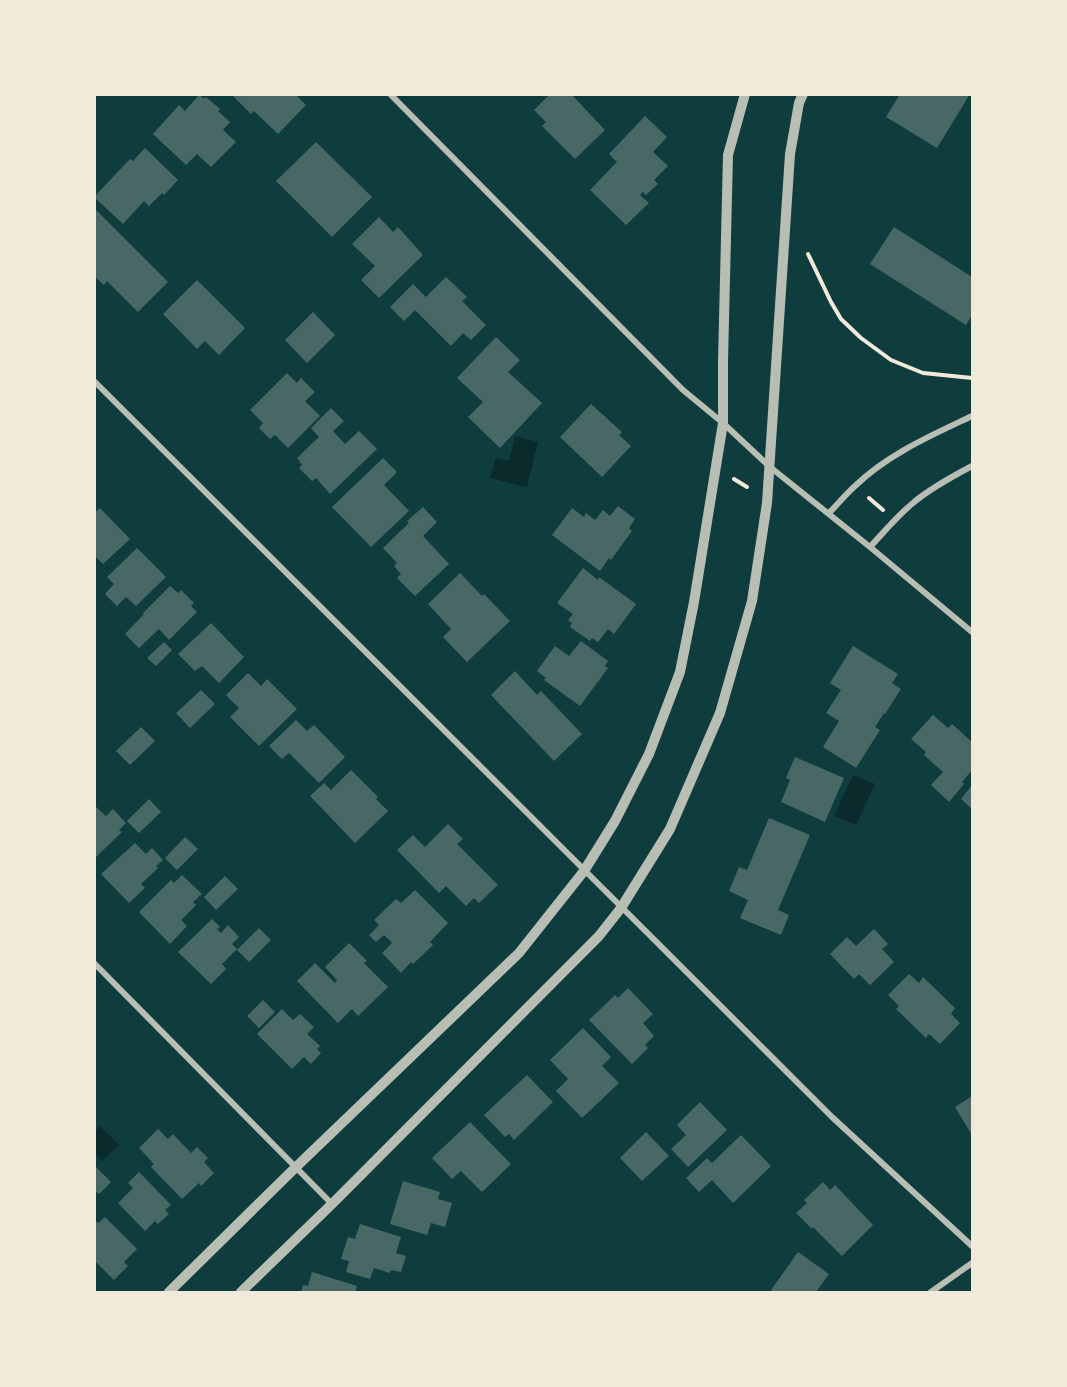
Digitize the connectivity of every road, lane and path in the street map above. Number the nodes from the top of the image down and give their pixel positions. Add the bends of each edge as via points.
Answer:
1 (390, 94) edge
2 (745, 94) edge
3 (803, 94) edge
4 (808, 254) dead end
5 (972, 378) edge
6 (94, 381) edge
7 (972, 416) edge
8 (723, 423) junction
9 (972, 466) edge
10 (770, 467) junction
11 (734, 479) dead end
12 (748, 488) dead end
13 (869, 498) dead end
14 (884, 510) dead end
15 (829, 513) junction
16 (870, 547) junction
17 (972, 632) edge
18 (584, 871) junction
19 (621, 908) junction
20 (94, 963) edge
21 (296, 1167) junction
22 (332, 1204) junction
23 (972, 1246) edge
24 (972, 1263) edge
25 (169, 1293) edge
26 (241, 1293) edge
27 (931, 1293) edge

1 - 8 street via 683,390
2 - 8 street via 728,155
3 - 10 street via 790,154
4 - 5 path via 841,318 861,338 891,360 923,373
6 - 18 street
7 - 15 street via 883,463
8 - 10 street
8 - 18 street via 680,672 649,754
9 - 16 street via 914,502
10 - 15 street
10 - 19 street via 752,602 720,713 670,829
11 - 12 path
13 - 14 path
15 - 16 street
16 - 17 street
18 - 19 street
18 - 21 street via 519,953
19 - 22 street via 599,936
19 - 23 street via 832,1117
20 - 21 street
21 - 22 street
21 - 25 street
22 - 26 street
24 - 27 street

